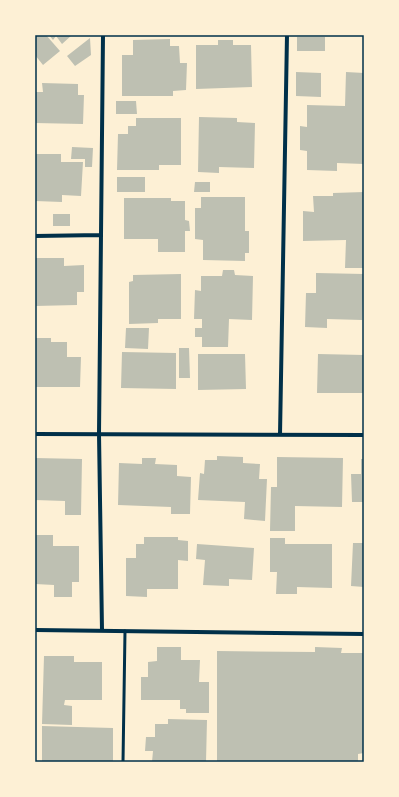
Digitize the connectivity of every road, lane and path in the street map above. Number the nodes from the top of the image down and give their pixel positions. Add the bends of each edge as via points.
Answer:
1 (103, 35) edge
2 (287, 35) edge
3 (101, 235) junction
4 (35, 236) edge
5 (35, 434) edge
6 (99, 434) junction
7 (280, 435) junction
8 (364, 435) edge
9 (35, 630) edge
10 (102, 630) junction
11 (126, 630) junction
12 (364, 634) edge
13 (123, 762) edge

1 - 3 street
2 - 7 street
3 - 4 street
3 - 6 street
5 - 6 street
6 - 7 street
6 - 10 street
7 - 8 street
9 - 10 street
10 - 11 street
11 - 12 street
11 - 13 lane

